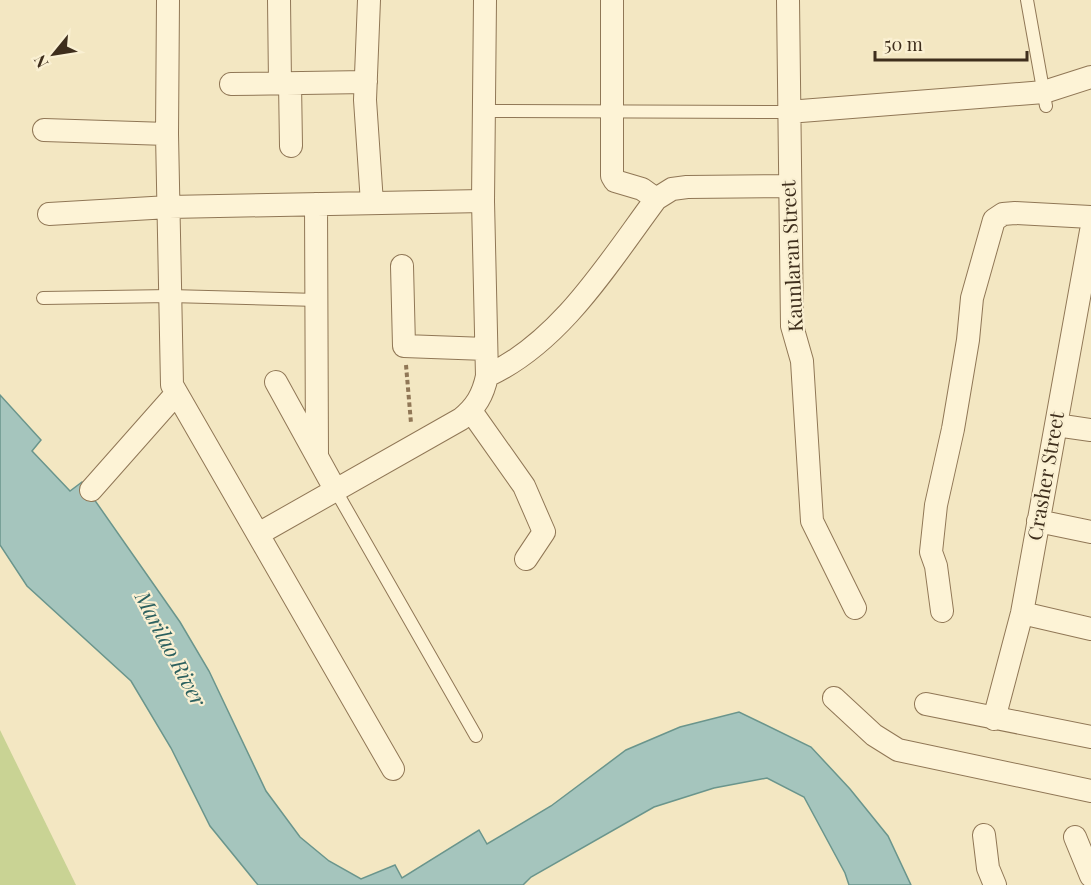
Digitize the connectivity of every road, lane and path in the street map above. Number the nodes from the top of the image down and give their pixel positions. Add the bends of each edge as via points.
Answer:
1 (168, 0) edge
2 (279, 0) edge
3 (369, 0) edge
4 (485, 0) edge
5 (612, 0) edge
6 (792, 0) edge
7 (1027, 0) edge
8 (1091, 77) edge
9 (366, 82) junction
10 (285, 83) junction
11 (231, 84) dead end
12 (1045, 99) junction
13 (484, 111) junction
14 (614, 112) junction
15 (788, 112) junction
16 (44, 130) dead end
17 (166, 134) junction
18 (291, 146) dead end
19 (789, 186) junction
20 (656, 199) junction
21 (483, 201) junction
22 (372, 203) junction
23 (316, 204) junction
24 (169, 207) junction
25 (49, 214) dead end
26 (1091, 217) edge
27 (1091, 231) edge
28 (402, 266) dead end
29 (170, 296) junction
30 (43, 298) dead end
31 (317, 300) junction
32 (404, 346) junction
33 (486, 349) junction
34 (487, 376) junction
35 (276, 382) dead end
36 (175, 395) junction
37 (471, 411) junction
38 (1056, 424) junction
39 (1091, 430) edge
40 (413, 445) junction
41 (317, 456) junction
42 (91, 490) dead end
43 (336, 491) junction
44 (1038, 521) junction
45 (1091, 532) edge
46 (260, 533) junction
47 (526, 559) dead end
48 (855, 608) dead end
49 (942, 611) dead end
50 (1022, 613) junction
51 (1091, 629) edge
52 (834, 698) dead end
53 (926, 704) dead end
54 (994, 719) junction
55 (476, 736) dead end
56 (1091, 737) edge
57 (393, 769) dead end
58 (1091, 791) edge
59 (984, 835) dead end
60 (1091, 839) edge
61 (1091, 876) edge
62 (995, 885) edge

1 - 17 street
2 - 10 street
3 - 9 street
4 - 13 street
5 - 14 street
6 - 15 street, Kaunlaran Street
7 - 12 lane
8 - 12 street
9 - 10 street
9 - 22 street
10 - 11 street
10 - 18 street
12 - 15 street
13 - 14 lane
13 - 21 street
14 - 15 lane
14 - 20 street via 615,181 642,189
15 - 19 street, Kaunlaran Street
16 - 17 street
17 - 24 street
19 - 20 street via 687,187 672,189
19 - 48 street, Kaunlaran Street via 792,326 802,361 812,521
20 - 34 street via 590,286 541,340 511,364
21 - 22 street
21 - 33 street
22 - 23 street
23 - 24 street
23 - 31 street
24 - 25 street
24 - 29 street
26 - 49 street via 1015,213 994,220 972,298 957,407 936,505 931,552
27 - 38 street, Crasher Street
28 - 32 street
29 - 30 lane
29 - 31 lane
29 - 36 street
31 - 41 street
32 - 33 street
32 - 40 path
33 - 34 street
34 - 37 street
35 - 41 street
36 - 42 street
36 - 46 street
37 - 40 street
37 - 47 street via 524,486 544,532
38 - 39 street
38 - 44 street, Crasher Street
40 - 43 street
41 - 43 street
43 - 46 street
43 - 55 lane
44 - 45 street
44 - 50 street, Crasher Street
46 - 57 street
50 - 51 street
50 - 54 street, Crasher Street
52 - 58 street via 874,735 898,750
53 - 54 street
54 - 56 street
59 - 62 street via 988,868
60 - 61 street via 1075,837

